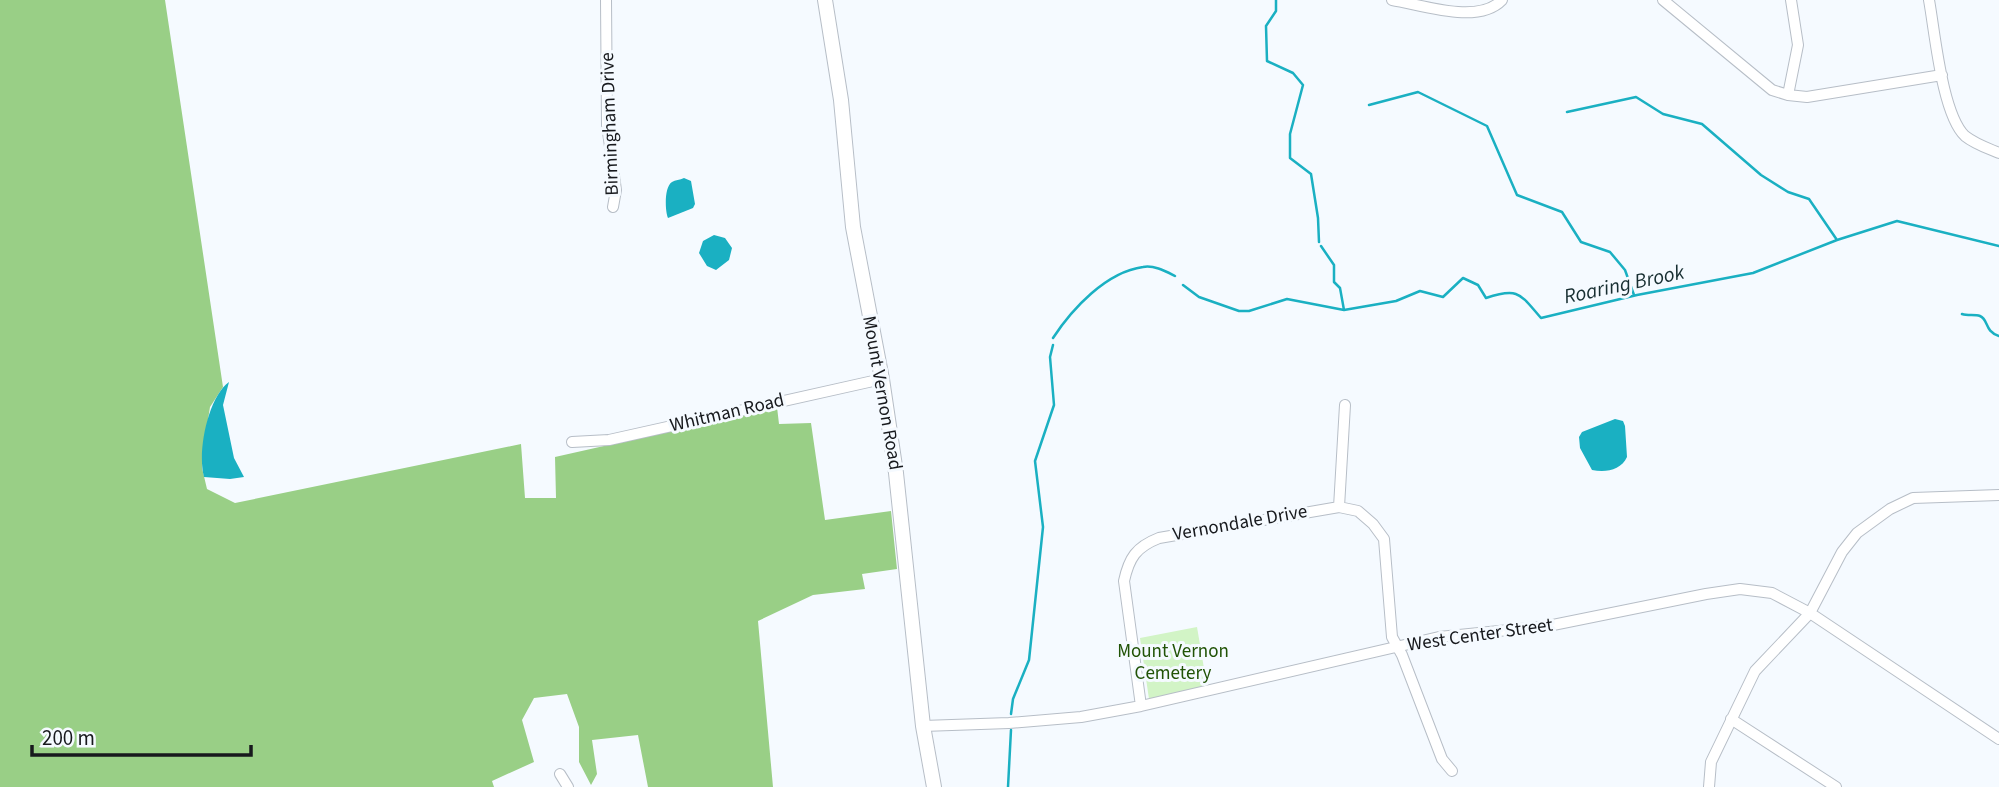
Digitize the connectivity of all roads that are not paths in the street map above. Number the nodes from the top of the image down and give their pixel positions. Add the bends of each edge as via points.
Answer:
1 (606, 0) edge
2 (825, 0) edge
3 (1392, 0) edge
4 (1502, 0) edge
5 (1663, 0) edge
6 (1791, 0) edge
7 (1929, 0) edge
8 (1942, 75) junction
9 (1788, 95) junction
10 (1999, 153) edge
11 (613, 207) dead end
12 (882, 379) junction
13 (1345, 405) dead end
14 (572, 442) dead end
15 (1999, 495) edge
16 (1339, 507) junction
17 (1810, 613) junction
18 (1397, 647) junction
19 (1141, 706) junction
20 (1731, 719) junction
21 (923, 726) junction
22 (1999, 739) edge
23 (1452, 771) dead end
24 (560, 774) dead end
25 (568, 787) edge
26 (934, 787) edge
27 (1709, 787) edge
28 (1836, 787) edge

1 - 11 street, Birmingham Drive via 608,139 616,190
2 - 12 main road, Mount Vernon Road via 841,100 853,227
3 - 4 street via 1466,13 1481,12
5 - 9 street via 1772,90
6 - 9 street via 1798,45
7 - 8 street
8 - 9 street via 1807,97
8 - 10 street via 1952,115 1963,134
12 - 14 street, Whitman Road via 609,440
12 - 21 main road, Mount Vernon Road
13 - 16 street
15 - 17 street via 1913,498 1890,509 1857,533 1842,552
16 - 18 street via 1358,511 1384,539 1392,637
16 - 19 street, Vernondale Drive via 1159,538 1136,552 1124,581
17 - 18 street, West Center Street via 1772,593 1740,589 1548,626 1468,633
17 - 20 street via 1755,671
17 - 22 street, West Center Street
18 - 19 street, West Center Street
18 - 23 street via 1438,751
19 - 21 street, West Center Street via 1009,723
20 - 27 street via 1711,762
20 - 28 street
21 - 26 main road, Mount Vernon Road
24 - 25 street

